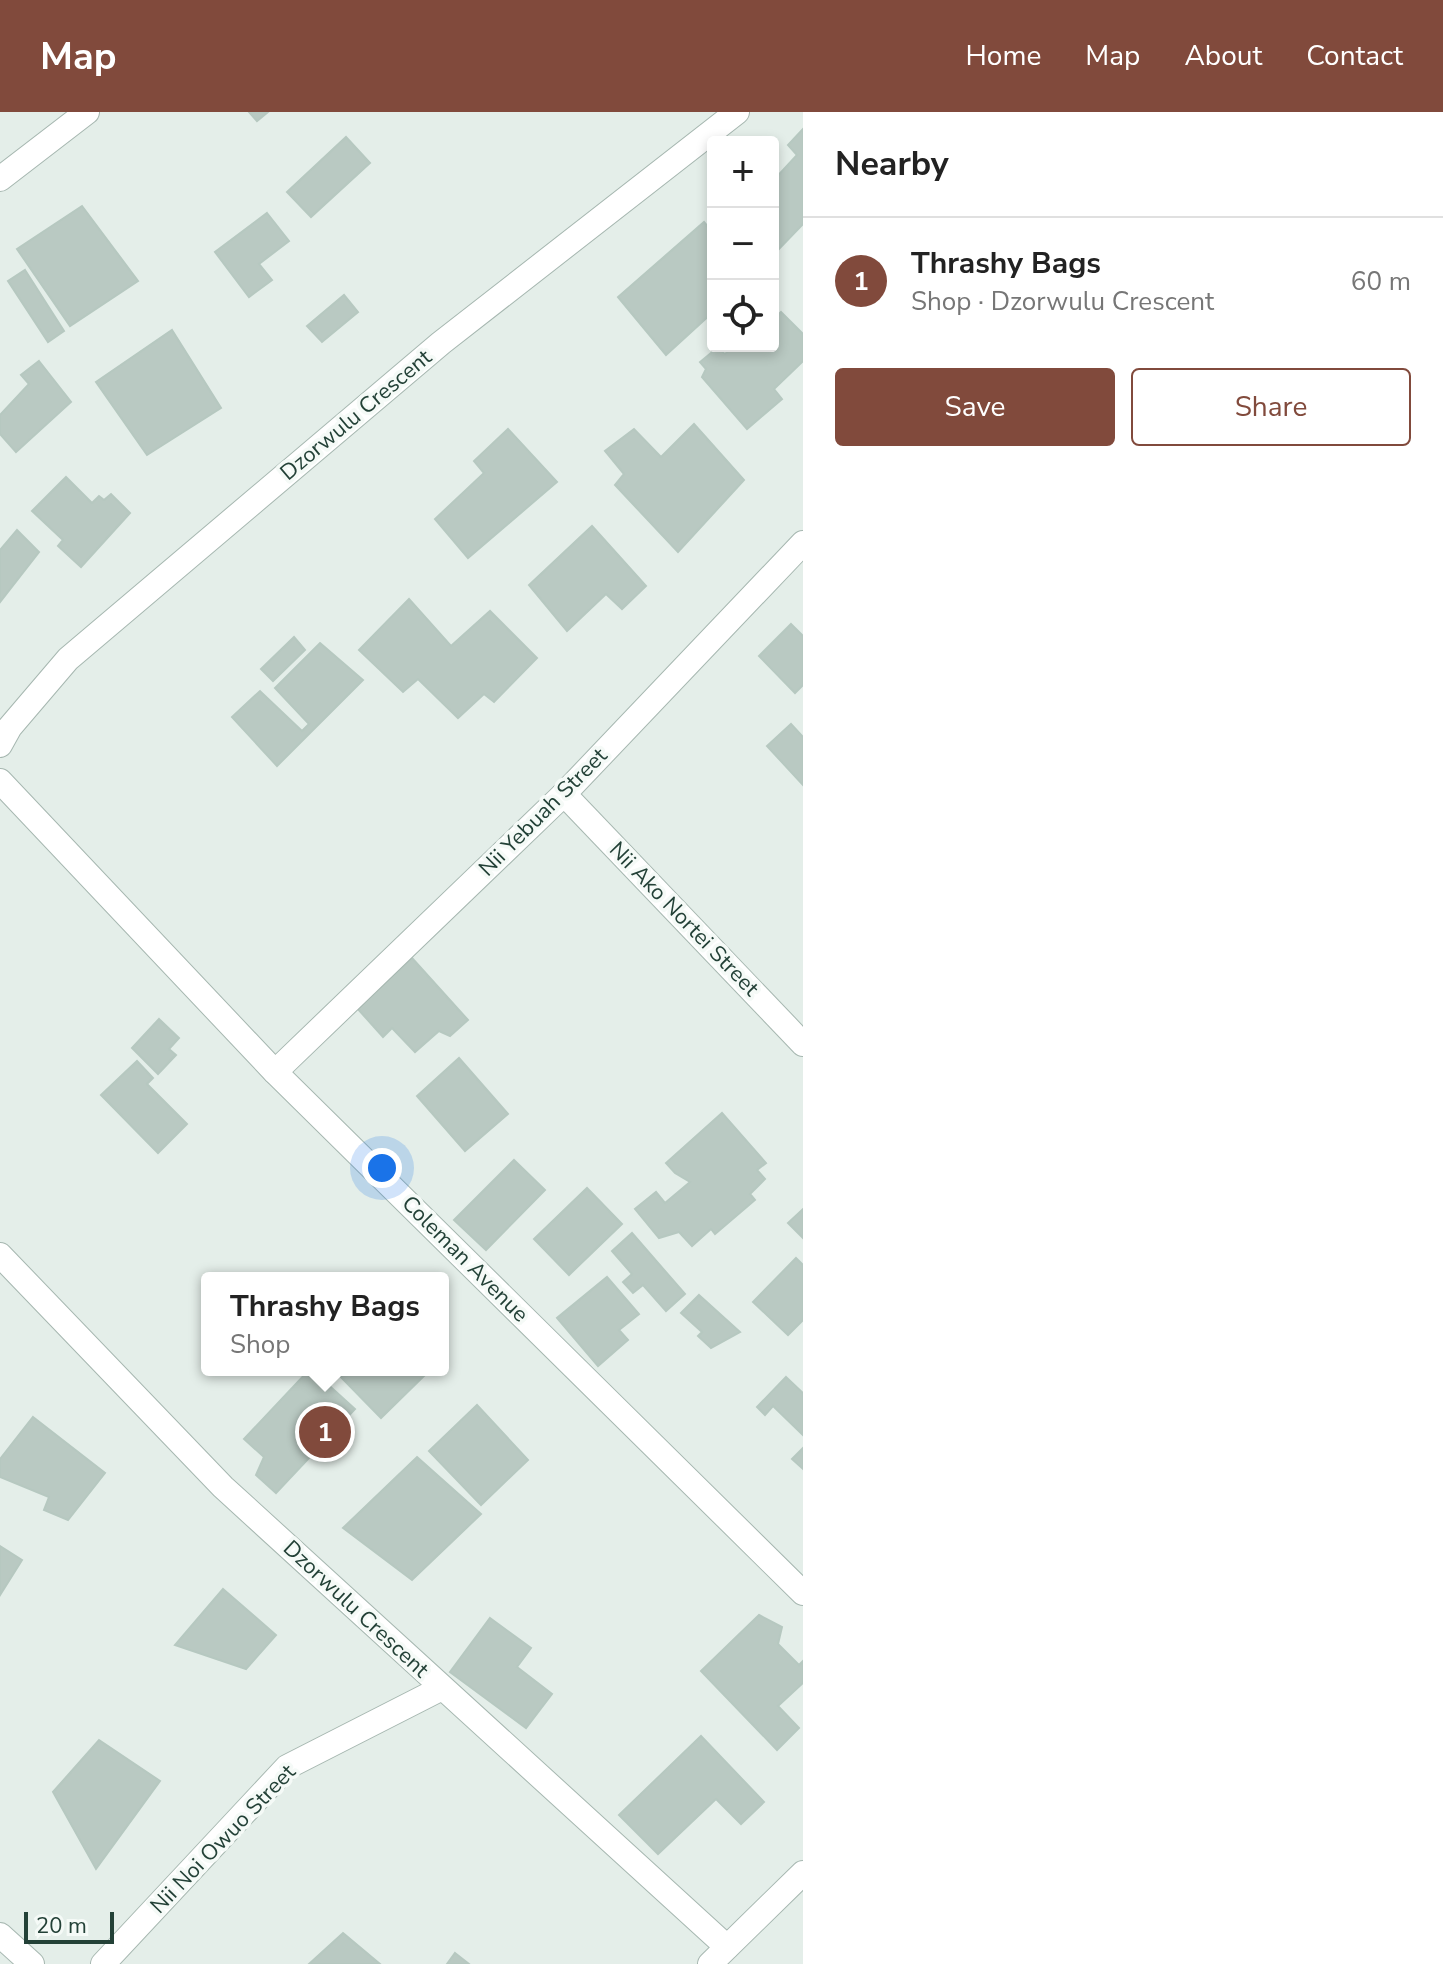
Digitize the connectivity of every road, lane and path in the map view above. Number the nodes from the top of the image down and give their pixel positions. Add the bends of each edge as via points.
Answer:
1 (87, 112) edge
2 (737, 112) edge
3 (0, 179) edge
4 (803, 543) edge
5 (0, 745) edge
6 (0, 781) edge
7 (564, 794) junction
8 (803, 1044) edge
9 (275, 1072) junction
10 (0, 1255) edge
11 (803, 1593) edge
12 (442, 1688) junction
13 (803, 1873) edge
14 (0, 1935) edge
15 (718, 1956) edge
16 (32, 1964) edge
17 (103, 1964) edge

1 - 3 street
2 - 5 street, Dzorwulu Crescent via 441,343 68,659
4 - 7 street, Nii Yebuah Street
6 - 9 street, Coleman Avenue
7 - 8 street, Nii Ako Nortei Street
7 - 9 street, Nii Yebuah Street
9 - 11 street, Coleman Avenue
10 - 12 street, Dzorwulu Crescent via 223,1487
12 - 15 street, Dzorwulu Crescent
12 - 17 street, Nii Noi Owuo Street via 287,1767
13 - 15 street
14 - 16 street

